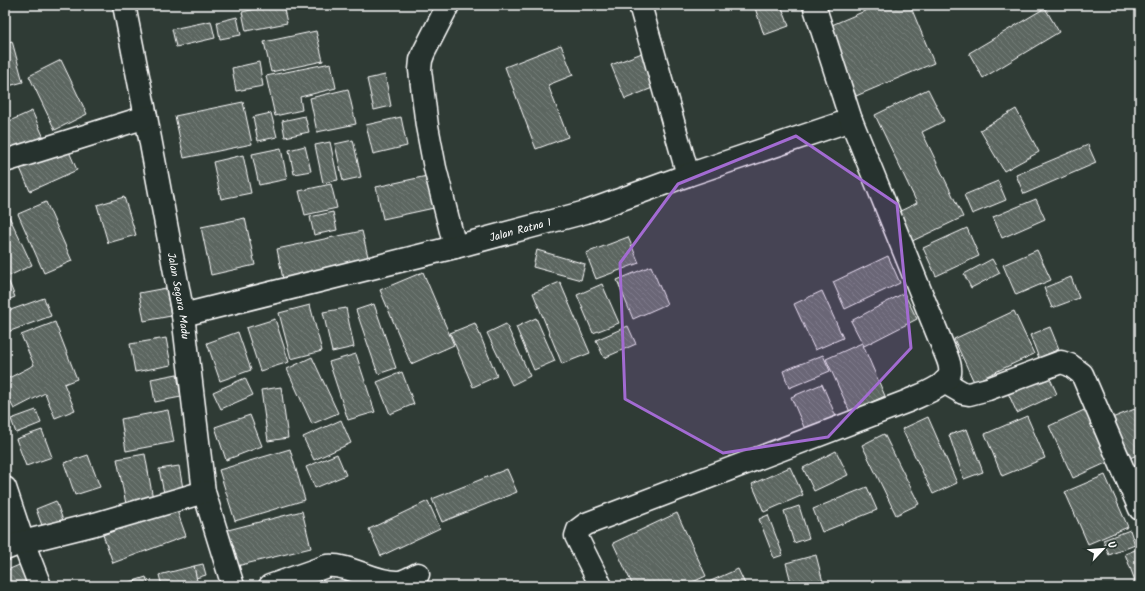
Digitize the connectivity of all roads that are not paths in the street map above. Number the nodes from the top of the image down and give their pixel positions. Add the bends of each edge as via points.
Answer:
1 (124, 5) edge
2 (448, 5) edge
3 (640, 5) edge
4 (814, 5) edge
5 (146, 117) junction
6 (851, 120) junction
7 (5, 161) edge
8 (688, 175) junction
9 (455, 247) junction
10 (182, 315) junction
11 (944, 382) junction
12 (5, 488) edge
13 (204, 492) junction
14 (1140, 509) edge
15 (14, 546) edge
16 (418, 574) dead end
17 (40, 586) edge
18 (233, 586) edge
19 (270, 586) edge
20 (601, 586) edge

1 - 5 street, Jalan Segara Madu
2 - 9 street via 424,52 420,70 434,168
3 - 8 street
4 - 6 street
5 - 7 street
5 - 10 street, Jalan Segara Madu
6 - 8 street, Jalan Ratna 1
6 - 11 street via 947,357 950,373
8 - 9 street, Jalan Ratna 1 via 586,212
9 - 10 street, Jalan Ratna 1
10 - 13 street, Jalan Segara Madu
11 - 14 street via 969,394 1061,362 1070,365 1082,374
11 - 20 street via 908,401 582,526 576,536
12 - 15 street
13 - 15 street
13 - 18 street, Jalan Segara Madu
15 - 17 street
16 - 19 street via 399,582 385,581 334,565

